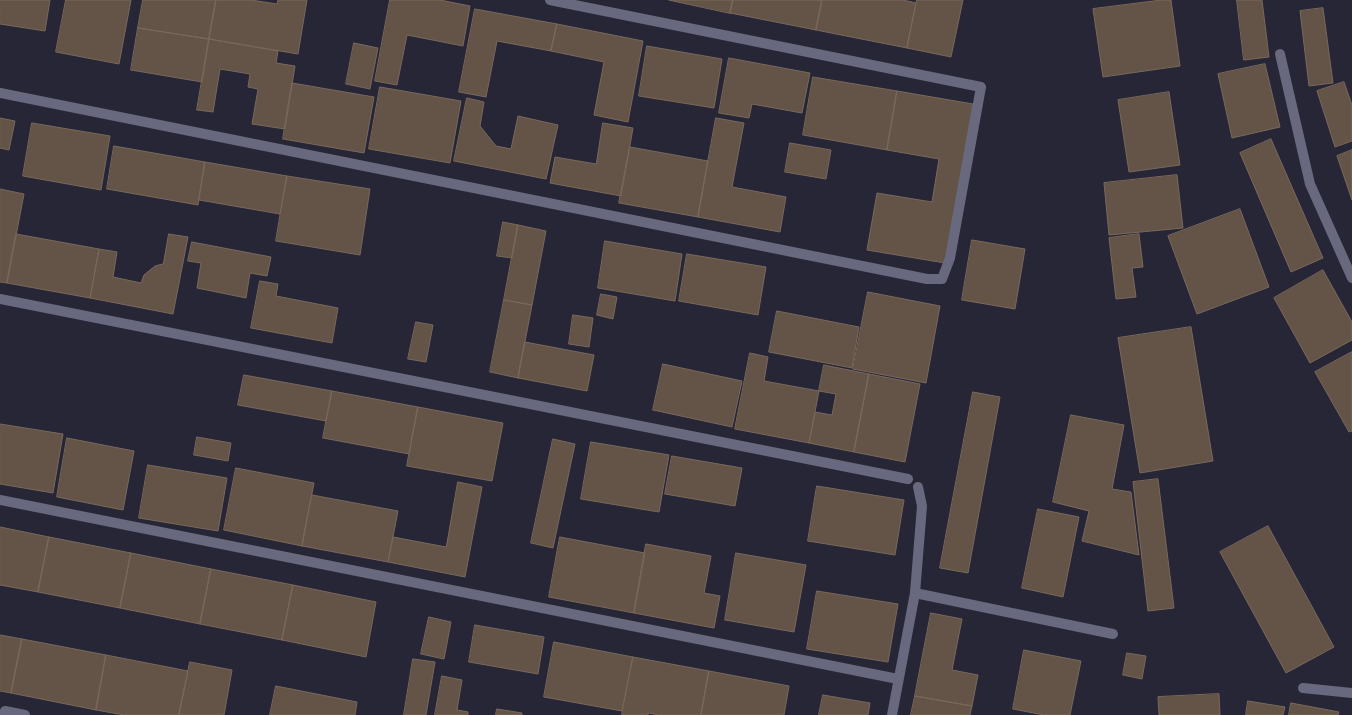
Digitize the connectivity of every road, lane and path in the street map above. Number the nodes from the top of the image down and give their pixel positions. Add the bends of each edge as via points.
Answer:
1 (550, 0) edge
2 (1280, 54) dead end
3 (0, 93) edge
4 (1352, 278) edge
5 (0, 299) edge
6 (0, 500) edge
7 (914, 593) junction
8 (1113, 634) dead end
9 (898, 679) junction
10 (1302, 688) dead end
11 (1352, 693) edge
12 (3, 712) edge
13 (25, 715) edge
14 (892, 715) edge

1 - 3 street via 981,87 950,258 942,279 918,277
2 - 4 street via 1310,184
5 - 7 street via 908,479 918,487 922,506
6 - 9 street
7 - 8 street
7 - 9 street
9 - 14 street
10 - 11 street
12 - 13 street

